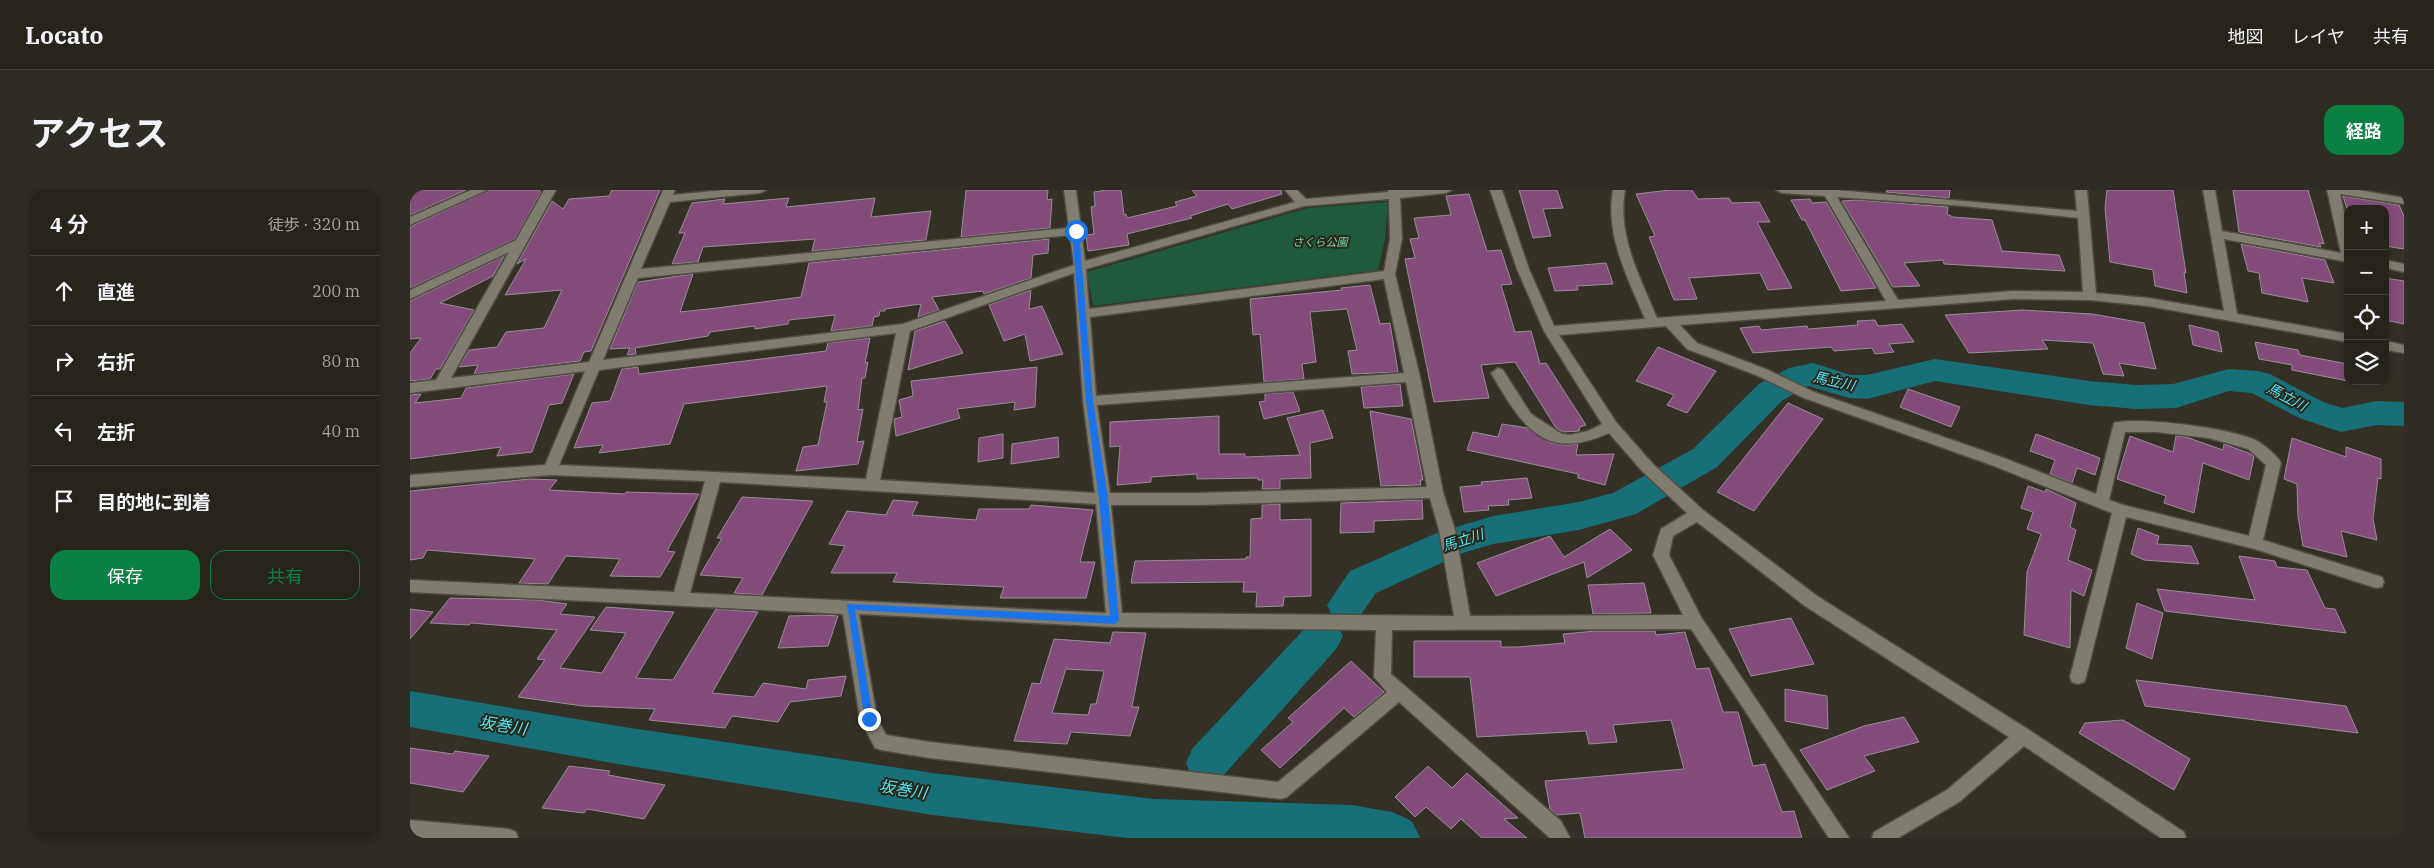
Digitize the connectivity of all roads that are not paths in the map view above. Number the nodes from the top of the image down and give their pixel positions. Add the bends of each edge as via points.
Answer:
1 (481, 190) edge
2 (550, 190) edge
3 (760, 190) edge
4 (1070, 190) edge
5 (1291, 190) edge
6 (1446, 190) edge
7 (1496, 190) edge
8 (1619, 190) edge
9 (1782, 190) edge
10 (1967, 190) edge
11 (2081, 190) edge
12 (2209, 190) edge
13 (2333, 190) edge
14 (2338, 190) edge
15 (1830, 192) edge
16 (1394, 193) edge
17 (668, 194) edge
18 (2404, 201) edge
19 (1303, 203) junction
20 (1965, 203) junction
21 (2081, 215) junction
22 (410, 221) edge
23 (1076, 231) junction
24 (2216, 234) junction
25 (523, 241) junction
26 (2346, 250) edge
27 (2344, 257) edge
28 (2389, 265) edge
29 (1080, 267) junction
30 (2404, 268) edge
31 (635, 274) junction
32 (1389, 274) junction
33 (410, 295) edge
34 (2090, 296) junction
35 (1894, 304) junction
36 (1083, 314) junction
37 (2231, 316) junction
38 (1669, 321) junction
39 (1652, 322) junction
40 (904, 328) junction
41 (1550, 331) junction
42 (2344, 337) edge
43 (2389, 346) edge
44 (2404, 349) edge
45 (596, 364) junction
46 (1498, 373) dead end
47 (1413, 377) junction
48 (441, 384) junction
49 (410, 388) edge
50 (1090, 401) junction
51 (1611, 426) junction
52 (550, 470) junction
53 (714, 476) junction
54 (410, 481) edge
55 (872, 486) junction
56 (1436, 492) junction
57 (1104, 499) junction
58 (2101, 502) junction
59 (2120, 510) junction
60 (1698, 514) junction
61 (2255, 542) junction
62 (2376, 582) dead end
63 (410, 586) edge
64 (680, 599) junction
65 (850, 606) junction
66 (1115, 620) junction
67 (1463, 622) junction
68 (1695, 622) junction
69 (1384, 623) junction
70 (2078, 677) dead end
71 (1398, 692) junction
72 (2023, 736) junction
73 (410, 829) edge
74 (509, 838) edge
75 (1561, 838) edge
76 (1840, 838) edge
77 (1881, 838) edge
78 (2177, 838) edge

1 - 22 street
2 - 25 street
3 - 17 street
4 - 23 street
5 - 19 street
6 - 16 street
7 - 41 street via 1523,269
8 - 39 street via 1616,218 1619,234
9 - 15 street
10 - 20 street
11 - 21 street
12 - 24 street
13 - 26 street
14 - 18 street
15 - 20 street
15 - 35 street
16 - 19 street
16 - 32 street via 1396,239
17 - 31 street
19 - 29 street
20 - 21 street
21 - 34 street
23 - 29 street
23 - 31 street
24 - 27 street
24 - 37 street
25 - 33 street
25 - 48 street
28 - 30 street
29 - 36 street
29 - 40 street
31 - 45 street
32 - 36 street
32 - 47 street
34 - 35 street via 2013,295
34 - 37 street
35 - 38 street
36 - 50 street
37 - 42 street
38 - 39 street
38 - 58 street via 1692,346 1761,372 1809,395
39 - 41 street
40 - 45 street
40 - 55 street
41 - 51 street
43 - 44 street
45 - 48 street
45 - 52 street
46 - 51 street via 1526,418 1559,439 1591,435
47 - 50 street
47 - 56 street
48 - 49 street
50 - 57 street
51 - 60 street via 1647,467
52 - 53 street
52 - 54 street
53 - 55 street
53 - 64 street
55 - 57 street
56 - 57 street
56 - 67 street via 1447,532
57 - 66 street
58 - 59 street
58 - 61 street via 2119,428 2156,427 2208,433 2253,445 2274,463
59 - 61 street
59 - 70 street
60 - 68 street via 1666,533 1661,555
60 - 72 street via 1811,601
61 - 62 street
63 - 64 street
64 - 65 street
65 - 66 street
65 - 71 street via 869,719 881,742 1281,791
66 - 69 street
67 - 68 street
67 - 69 street
68 - 76 street
69 - 71 street via 1382,677
71 - 75 street via 1554,827
72 - 77 street via 1953,796
72 - 78 street
73 - 74 street

